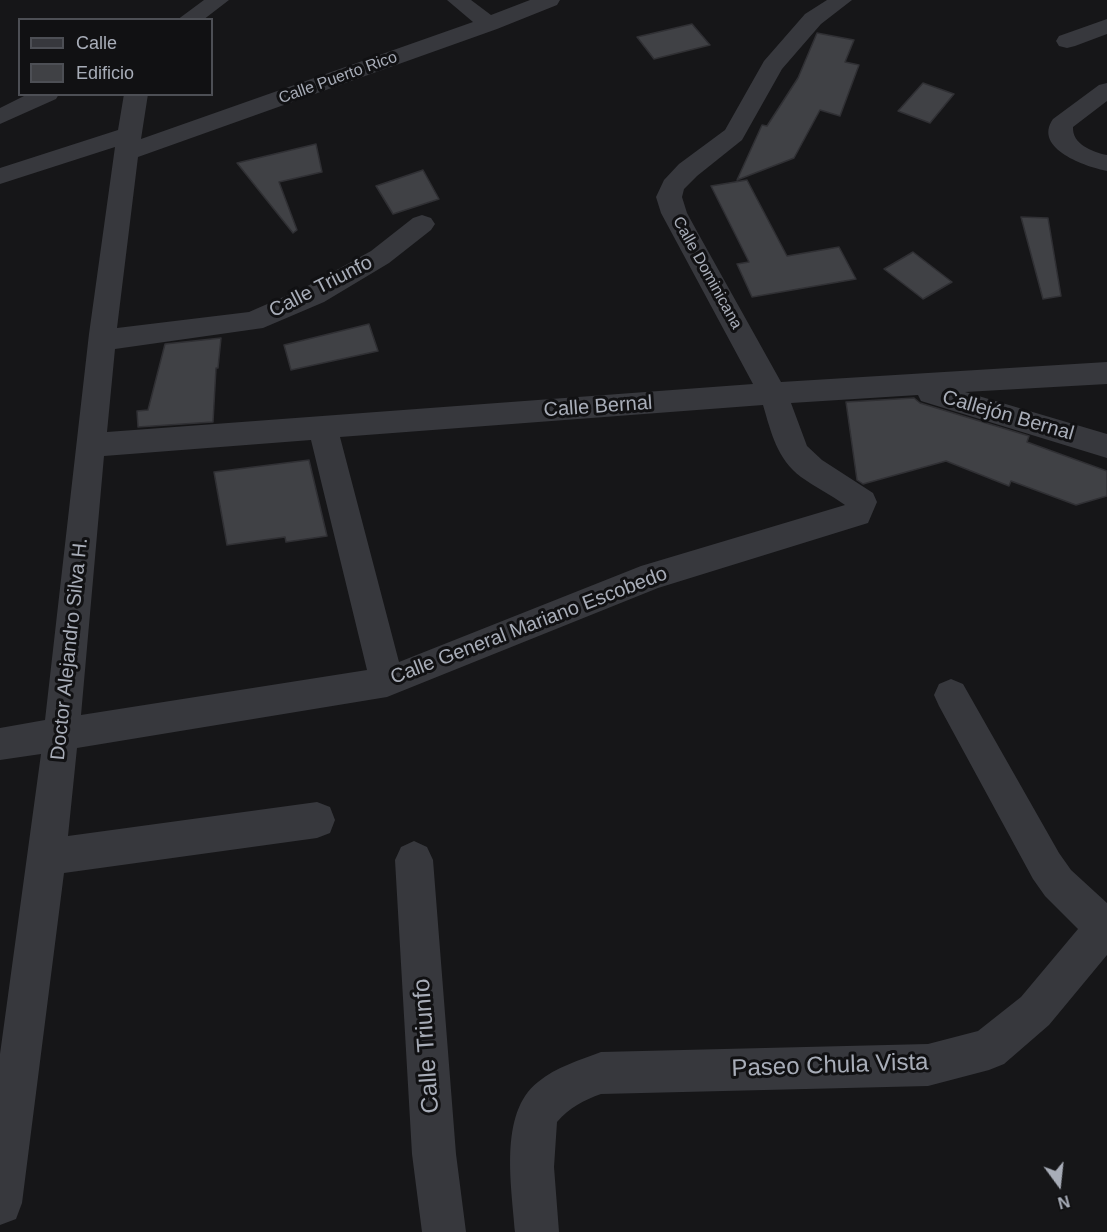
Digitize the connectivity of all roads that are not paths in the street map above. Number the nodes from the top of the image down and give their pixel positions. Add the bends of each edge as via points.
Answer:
1 (218, 0) edge
2 (458, 0) edge
3 (549, 0) edge
4 (841, 0) edge
5 (191, 18) edge
6 (489, 24) junction
7 (1107, 26) edge
8 (1066, 41) dead end
9 (1106, 90) edge
10 (44, 96) edge
11 (135, 96) edge
12 (0, 117) edge
13 (127, 144) junction
14 (1107, 163) edge
15 (0, 176) edge
16 (422, 224) dead end
17 (103, 340) junction
18 (1107, 373) edge
19 (908, 386) junction
20 (773, 393) junction
21 (323, 428) junction
22 (90, 446) junction
23 (1107, 446) edge
24 (387, 682) junction
25 (951, 694) dead end
26 (62, 734) junction
27 (0, 744) edge
28 (317, 820) dead end
29 (48, 857) junction
30 (414, 861) dead end
31 (1106, 927) edge
32 (0, 1203) edge
33 (444, 1232) edge
34 (537, 1232) edge

1 - 5 street
2 - 6 street
3 - 6 street, Calle Puerto Rico
4 - 20 street, Calle Dominicana via 813,19 772,66 734,135 688,170 673,186 669,197 674,213
6 - 13 street, Calle Puerto Rico
7 - 8 street
9 - 14 street via 1061,124 1060,136 1082,156
10 - 12 street
11 - 13 street, Doctor Alejandro Silva H.
13 - 15 street, Calle Puerto Rico
13 - 17 street, Doctor Alejandro Silva H.
16 - 17 street, Calle Triunfo via 380,257 323,290 253,321
17 - 22 street, Doctor Alejandro Silva H.
18 - 19 street, Calle Bernal
19 - 20 street, Calle Bernal
19 - 23 street, Callejón Bernal
20 - 21 street, Calle Bernal
20 - 24 street, Calle General Mariano Escobedo via 796,454 812,469 856,496 862,502 857,514 652,576
21 - 22 street, Calle Bernal
21 - 24 street
22 - 26 street, Doctor Alejandro Silva H.
24 - 26 street, Calle General Mariano Escobedo
25 - 31 street via 1046,866 1058,883
26 - 27 street, Calle General Mariano Escobedo
26 - 29 street, Doctor Alejandro Silva H.
28 - 29 street
29 - 32 street, Doctor Alejandro Silva H.
30 - 33 street, Calle Triunfo
31 - 34 street, Paseo Chula Vista via 1035,1011 989,1049 928,1065 601,1073 566,1086 540,1109 532,1140

